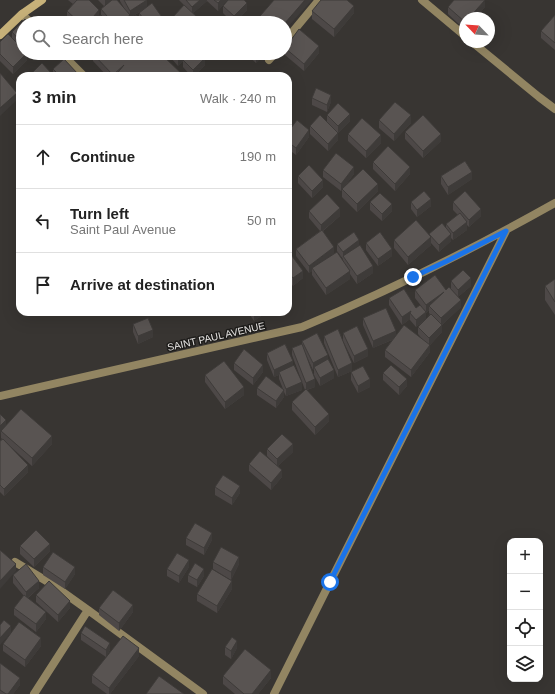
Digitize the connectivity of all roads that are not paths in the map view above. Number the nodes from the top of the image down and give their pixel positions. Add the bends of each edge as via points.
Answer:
1 (42, 0) edge
2 (319, 0) edge
3 (422, 0) edge
4 (22, 14) edge
5 (16, 20) edge
6 (459, 31) edge
7 (292, 33) edge
8 (0, 35) edge
9 (479, 48) edge
10 (68, 60) edge
11 (80, 72) edge
12 (555, 109) edge
13 (555, 203) edge
14 (506, 231) junction
15 (0, 396) edge
16 (15, 562) edge
17 (88, 610) junction
18 (34, 694) edge
19 (203, 694) edge
20 (274, 694) edge

1 - 4 main road
2 - 7 street
3 - 6 street
5 - 8 main road
9 - 12 street
10 - 11 street
13 - 14 street, SAINT PAUL AVENUE
14 - 15 street, SAINT PAUL AVENUE via 346,309 302,327
14 - 20 street
16 - 17 street
17 - 18 street
17 - 19 street

